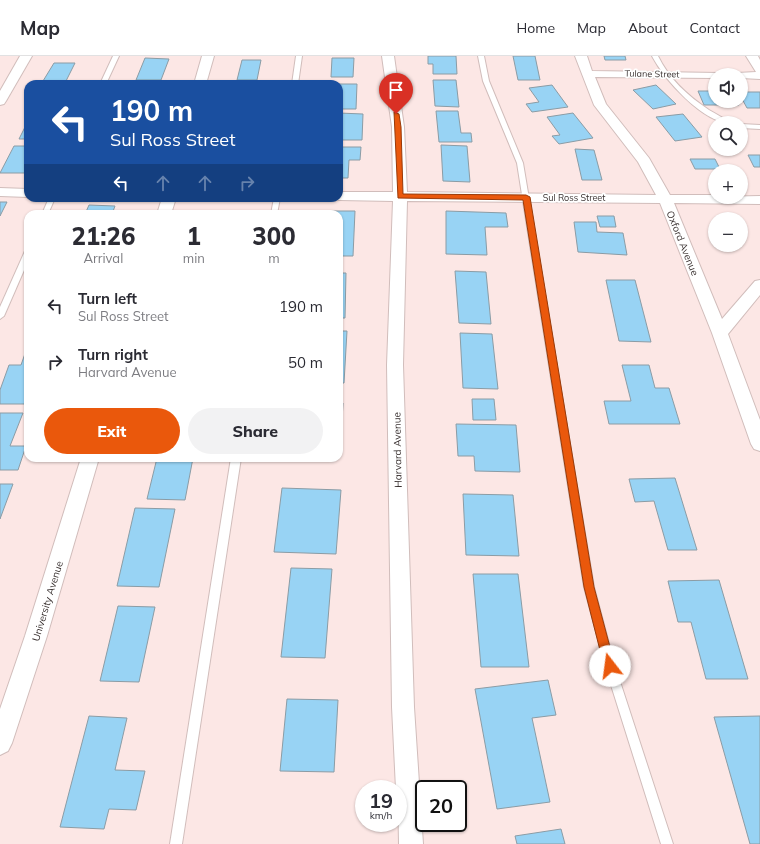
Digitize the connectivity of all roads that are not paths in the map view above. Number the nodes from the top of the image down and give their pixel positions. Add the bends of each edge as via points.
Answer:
1 (26, 56) edge
2 (116, 56) edge
3 (208, 56) edge
4 (299, 56) edge
5 (388, 56) edge
6 (481, 56) edge
7 (581, 56) edge
8 (655, 56) edge
9 (752, 56) edge
10 (760, 70) edge
11 (588, 74) junction
12 (666, 75) junction
13 (708, 75) edge
14 (748, 76) edge
15 (760, 76) edge
16 (105, 80) edge
17 (201, 80) edge
18 (296, 80) edge
19 (0, 101) edge
20 (713, 116) edge
21 (748, 126) edge
22 (760, 127) edge
23 (0, 192) edge
24 (24, 192) edge
25 (343, 196) edge
26 (400, 197) junction
27 (526, 197) junction
28 (665, 198) junction
29 (760, 200) edge
30 (24, 262) edge
31 (760, 284) edge
32 (0, 316) edge
33 (720, 333) junction
34 (760, 444) edge
35 (89, 462) edge
36 (235, 462) edge
37 (0, 743) edge
38 (176, 844) edge
39 (411, 844) edge
40 (667, 844) edge

1 - 19 street
2 - 16 lane
3 - 17 street
4 - 18 lane
5 - 26 street, Harvard Avenue via 398,127
6 - 27 lane via 486,81 520,163
7 - 11 street, Oxford Avenue
8 - 12 lane
9 - 10 street
11 - 12 street, Tulane Street
11 - 28 street, Oxford Avenue via 600,105 644,161
12 - 13 street, Tulane Street
12 - 20 lane
14 - 15 street
21 - 22 lane
23 - 24 street
25 - 26 street, Sul Ross Street
26 - 27 street, Sul Ross Street
26 - 39 street, Harvard Avenue via 395,366 403,707
27 - 28 street, Sul Ross Street
27 - 40 lane via 589,587 610,666
28 - 29 street, Sul Ross Street
28 - 33 street, Oxford Avenue
30 - 32 lane
31 - 33 street
33 - 34 street, Oxford Avenue
35 - 37 street, University Avenue via 36,636
36 - 38 lane

